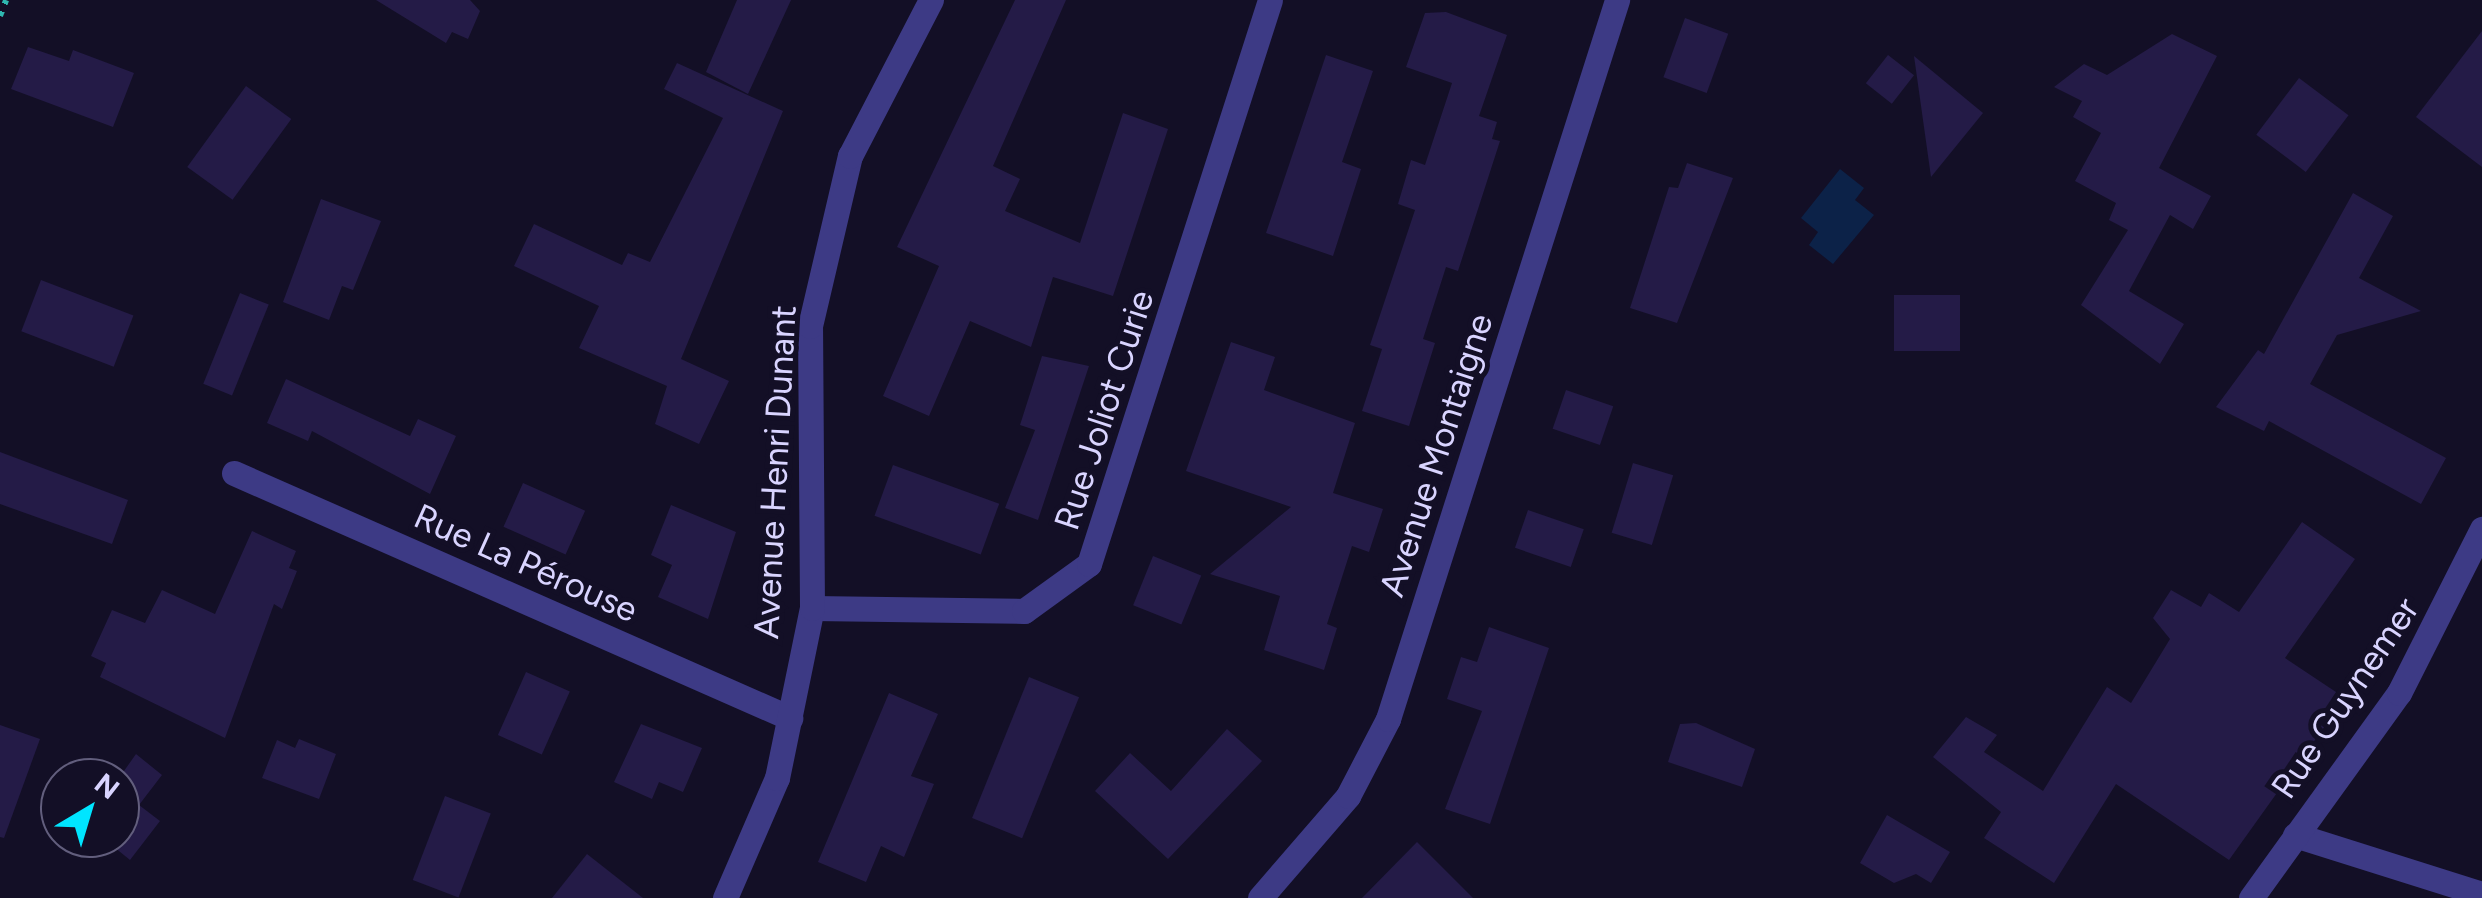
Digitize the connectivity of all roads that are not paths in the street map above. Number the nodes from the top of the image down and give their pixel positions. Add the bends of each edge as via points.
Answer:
1 (931, 0) edge
2 (1270, 0) edge
3 (1617, 0) edge
4 (234, 472) dead end
5 (2482, 529) edge
6 (812, 608) junction
7 (790, 718) junction
8 (2295, 835) junction
9 (2482, 894) edge
10 (726, 898) edge
11 (1260, 898) edge
12 (2250, 898) edge

1 - 6 street, Avenue Henri Dunant via 850,156 810,326
2 - 6 street, Rue Joliot Curie via 1089,564 1024,611
3 - 11 street, Avenue Montaigne via 1388,719 1348,796
4 - 7 street, Rue La Pérouse
5 - 8 street, Rue Guynemer via 2399,694
6 - 7 street, Avenue Henri Dunant
7 - 10 street, Avenue Henri Dunant via 777,778
8 - 9 street
8 - 12 street, Rue Guynemer

